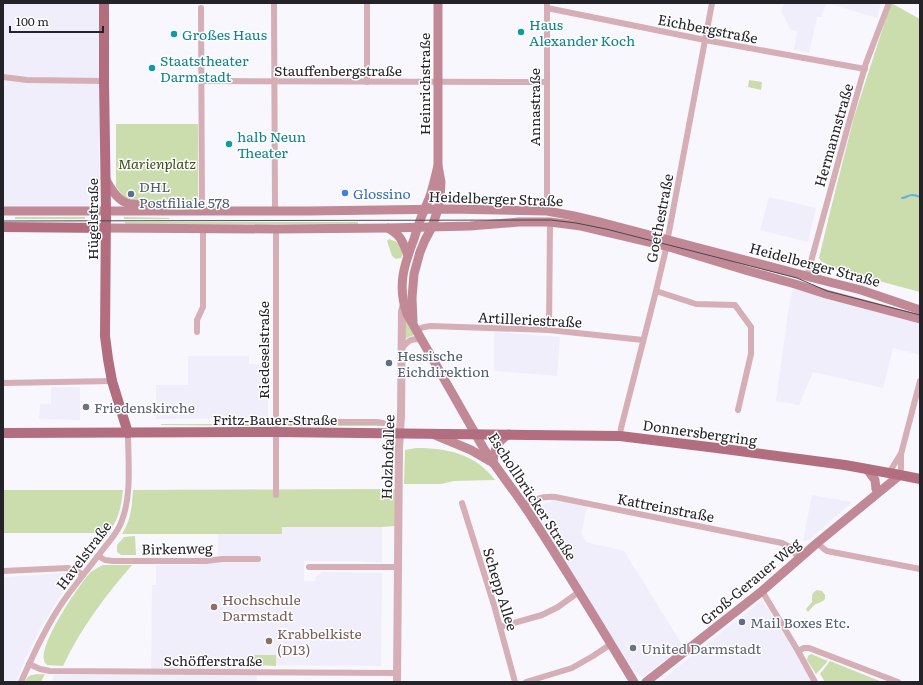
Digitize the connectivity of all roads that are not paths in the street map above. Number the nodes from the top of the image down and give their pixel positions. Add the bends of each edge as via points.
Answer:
1 (104, 3) edge
2 (274, 3) edge
3 (367, 3) edge
4 (438, 3) edge
5 (712, 3) edge
6 (889, 3) edge
7 (546, 6) edge
8 (201, 8) dead end
9 (705, 40) junction
10 (865, 69) junction
11 (3, 77) edge
12 (104, 81) junction
13 (202, 81) junction
14 (274, 81) junction
15 (367, 82) junction
16 (438, 82) junction
17 (547, 82) junction
18 (438, 166) junction
19 (106, 180) junction
20 (438, 209) junction
21 (106, 210) junction
22 (172, 210) junction
23 (424, 210) junction
24 (3, 211) edge
25 (202, 211) junction
26 (275, 211) junction
27 (547, 211) junction
28 (550, 222) junction
29 (3, 227) edge
30 (432, 227) junction
31 (106, 228) junction
32 (203, 228) junction
33 (388, 228) junction
34 (418, 228) junction
35 (276, 229) junction
36 (666, 243) junction
37 (408, 255) junction
38 (807, 276) junction
39 (804, 287) junction
40 (656, 291) junction
41 (404, 304) junction
42 (920, 310) edge
43 (920, 319) edge
44 (415, 327) junction
45 (549, 330) junction
46 (197, 332) dead end
47 (422, 340) junction
48 (643, 340) junction
49 (402, 348) junction
50 (112, 381) junction
51 (920, 381) edge
52 (3, 383) edge
53 (738, 410) dead end
54 (383, 423) dead end
55 (275, 428) junction
56 (128, 432) junction
57 (3, 434) edge
58 (400, 434) junction
59 (433, 434) junction
60 (475, 434) junction
61 (509, 434) junction
62 (620, 436) junction
63 (901, 454) junction
64 (493, 463) junction
65 (867, 469) junction
66 (894, 474) junction
67 (920, 479) edge
68 (876, 489) junction
69 (276, 495) dead end
70 (870, 499) junction
71 (462, 503) dead end
72 (523, 506) junction
73 (817, 543) junction
74 (98, 556) junction
75 (799, 558) junction
76 (258, 559) dead end
77 (309, 567) dead end
78 (398, 567) junction
79 (920, 569) edge
80 (3, 572) edge
81 (83, 574) junction
82 (762, 591) junction
83 (579, 592) junction
84 (500, 627) junction
85 (611, 644) junction
86 (798, 651) junction
87 (29, 664) junction
88 (398, 673) junction
89 (21, 682) edge
90 (398, 682) edge
91 (515, 682) edge
92 (526, 682) edge
93 (634, 682) edge
94 (646, 682) edge
95 (815, 682) edge
96 (898, 682) edge

1 - 12 main road, Hügelstraße
2 - 14 street
3 - 15 street
4 - 16 main road, Heinrichstraße
5 - 9 street, Goethestraße
6 - 10 street, Hermannstraße
7 - 9 street, Eichbergstraße
7 - 17 street, Annastraße
8 - 13 street
9 - 10 street, Eichbergstraße
9 - 36 street, Goethestraße
10 - 38 street, Hermannstraße
11 - 12 street via 27,80
12 - 19 main road, Hügelstraße
13 - 14 street, Stauffenbergstraße
13 - 25 street
14 - 15 street, Stauffenbergstraße
14 - 26 street
15 - 16 street, Stauffenbergstraße
16 - 17 street, Stauffenbergstraße
16 - 18 main road, Heinrichstraße
17 - 27 street, Annastraße
18 - 20 main road, Heinrichstraße via 441,194
18 - 23 main road, Heinrichstraße
19 - 21 main road, Hügelstraße
19 - 22 main road via 114,192 130,204 161,205
20 - 23 main road, Heidelberger Straße
20 - 27 main road, Heidelberger Straße
20 - 30 main road, Heinrichstraße
21 - 22 main road, Heidelberger Straße
21 - 24 main road, Heidelberger Straße
21 - 31 main road, Hügelstraße
22 - 25 main road, Heidelberger Straße
23 - 26 main road, Heidelberger Straße
23 - 34 main road, Heinrichstraße
25 - 26 main road, Heidelberger Straße
27 - 36 main road, Heidelberger Straße via 574,216
28 - 30 main road, Heidelberger Straße
28 - 36 main road, Heidelberger Straße
28 - 45 street
29 - 31 main road
30 - 34 main road, Heidelberger Straße
30 - 44 main road, Eschollbrücker Straße via 422,246 414,274 412,298
31 - 32 main road, Heidelberger Straße
31 - 50 main road, Hügelstraße via 106,336
32 - 35 main road, Heidelberger Straße
32 - 46 street via 203,307 197,320
33 - 34 main road, Heidelberger Straße
33 - 35 main road, Heidelberger Straße
33 - 37 main road via 402,240
34 - 37 main road, Eschollbrücker Straße
35 - 55 street, Riedeselstraße
36 - 38 main road, Heidelberger Straße
36 - 39 main road, Heidelberger Straße
36 - 40 street, Goethestraße
37 - 41 main road, Eschollbrücker Straße via 403,272
38 - 39 main road
38 - 42 main road, Heidelberger Straße via 861,290
39 - 43 main road, Heidelberger Straße
40 - 48 street, Goethestraße
40 - 53 street via 696,304 735,305 751,327 751,354
41 - 44 main road, Eschollbrücker Straße
41 - 49 street, Holzhofallee
44 - 45 street, Artilleriestraße
44 - 47 main road, Eschollbrücker Straße
45 - 48 street, Artilleriestraße
47 - 49 street via 413,339
47 - 60 main road, Eschollbrücker Straße
48 - 62 street, Goethestraße
49 - 58 street, Holzhofallee
50 - 52 street
50 - 56 main road, Hügelstraße
51 - 63 street
54 - 55 street, Fritz-Bauer-Straße via 285,422
55 - 56 main road, Fritz-Bauer-Straße
55 - 58 main road, Fritz-Bauer-Straße
55 - 69 street, Riedeselstraße
56 - 57 main road, Fritz-Bauer-Straße
56 - 74 street, Havelstraße via 128,485 124,514 117,531
58 - 59 main road, Fritz-Bauer-Straße
58 - 78 street, Holzhofallee
59 - 60 main road, Fritz-Bauer-Straße
59 - 64 main road via 471,450
60 - 61 main road, Donnersbergring
60 - 64 main road, Eschollbrücker Straße
61 - 62 main road, Donnersbergring
61 - 64 main road via 498,444
62 - 65 main road, Donnersbergring
63 - 66 street
63 - 66 street via 901,468
64 - 72 main road, Eschollbrücker Straße
65 - 66 main road, Donnersbergring
65 - 68 main road via 875,480
66 - 67 main road, Donnersbergring
66 - 68 main road, Groß-Gerauer Weg
66 - 70 main road, Groß-Gerauer Weg
68 - 70 main road, Groß-Gerauer Weg
70 - 73 main road, Groß-Gerauer Weg
71 - 84 street, Schepp Allee
72 - 75 street, Kattreinstraße via 541,497 558,498 782,544 788,546
72 - 83 main road, Eschollbrücker Straße
73 - 75 main road, Groß-Gerauer Weg
73 - 79 street via 827,551
74 - 76 street, Birkenweg via 113,561
74 - 81 street, Havelstraße
75 - 82 main road, Groß-Gerauer Weg
77 - 78 street
78 - 88 street, Holzhofallee
80 - 81 street via 70,568
81 - 87 street, Havelstraße via 53,618
82 - 86 street
82 - 94 main road, Groß-Gerauer Weg
83 - 84 street via 542,615
83 - 85 main road, Eschollbrücker Straße
84 - 91 street, Schepp Allee
85 - 92 street via 572,668
85 - 93 main road, Eschollbrücker Straße
86 - 95 street
86 - 96 street via 809,648
87 - 88 street, Schöfferstraße via 50,670
87 - 89 street, Havelstraße
88 - 90 street, Holzhofallee

